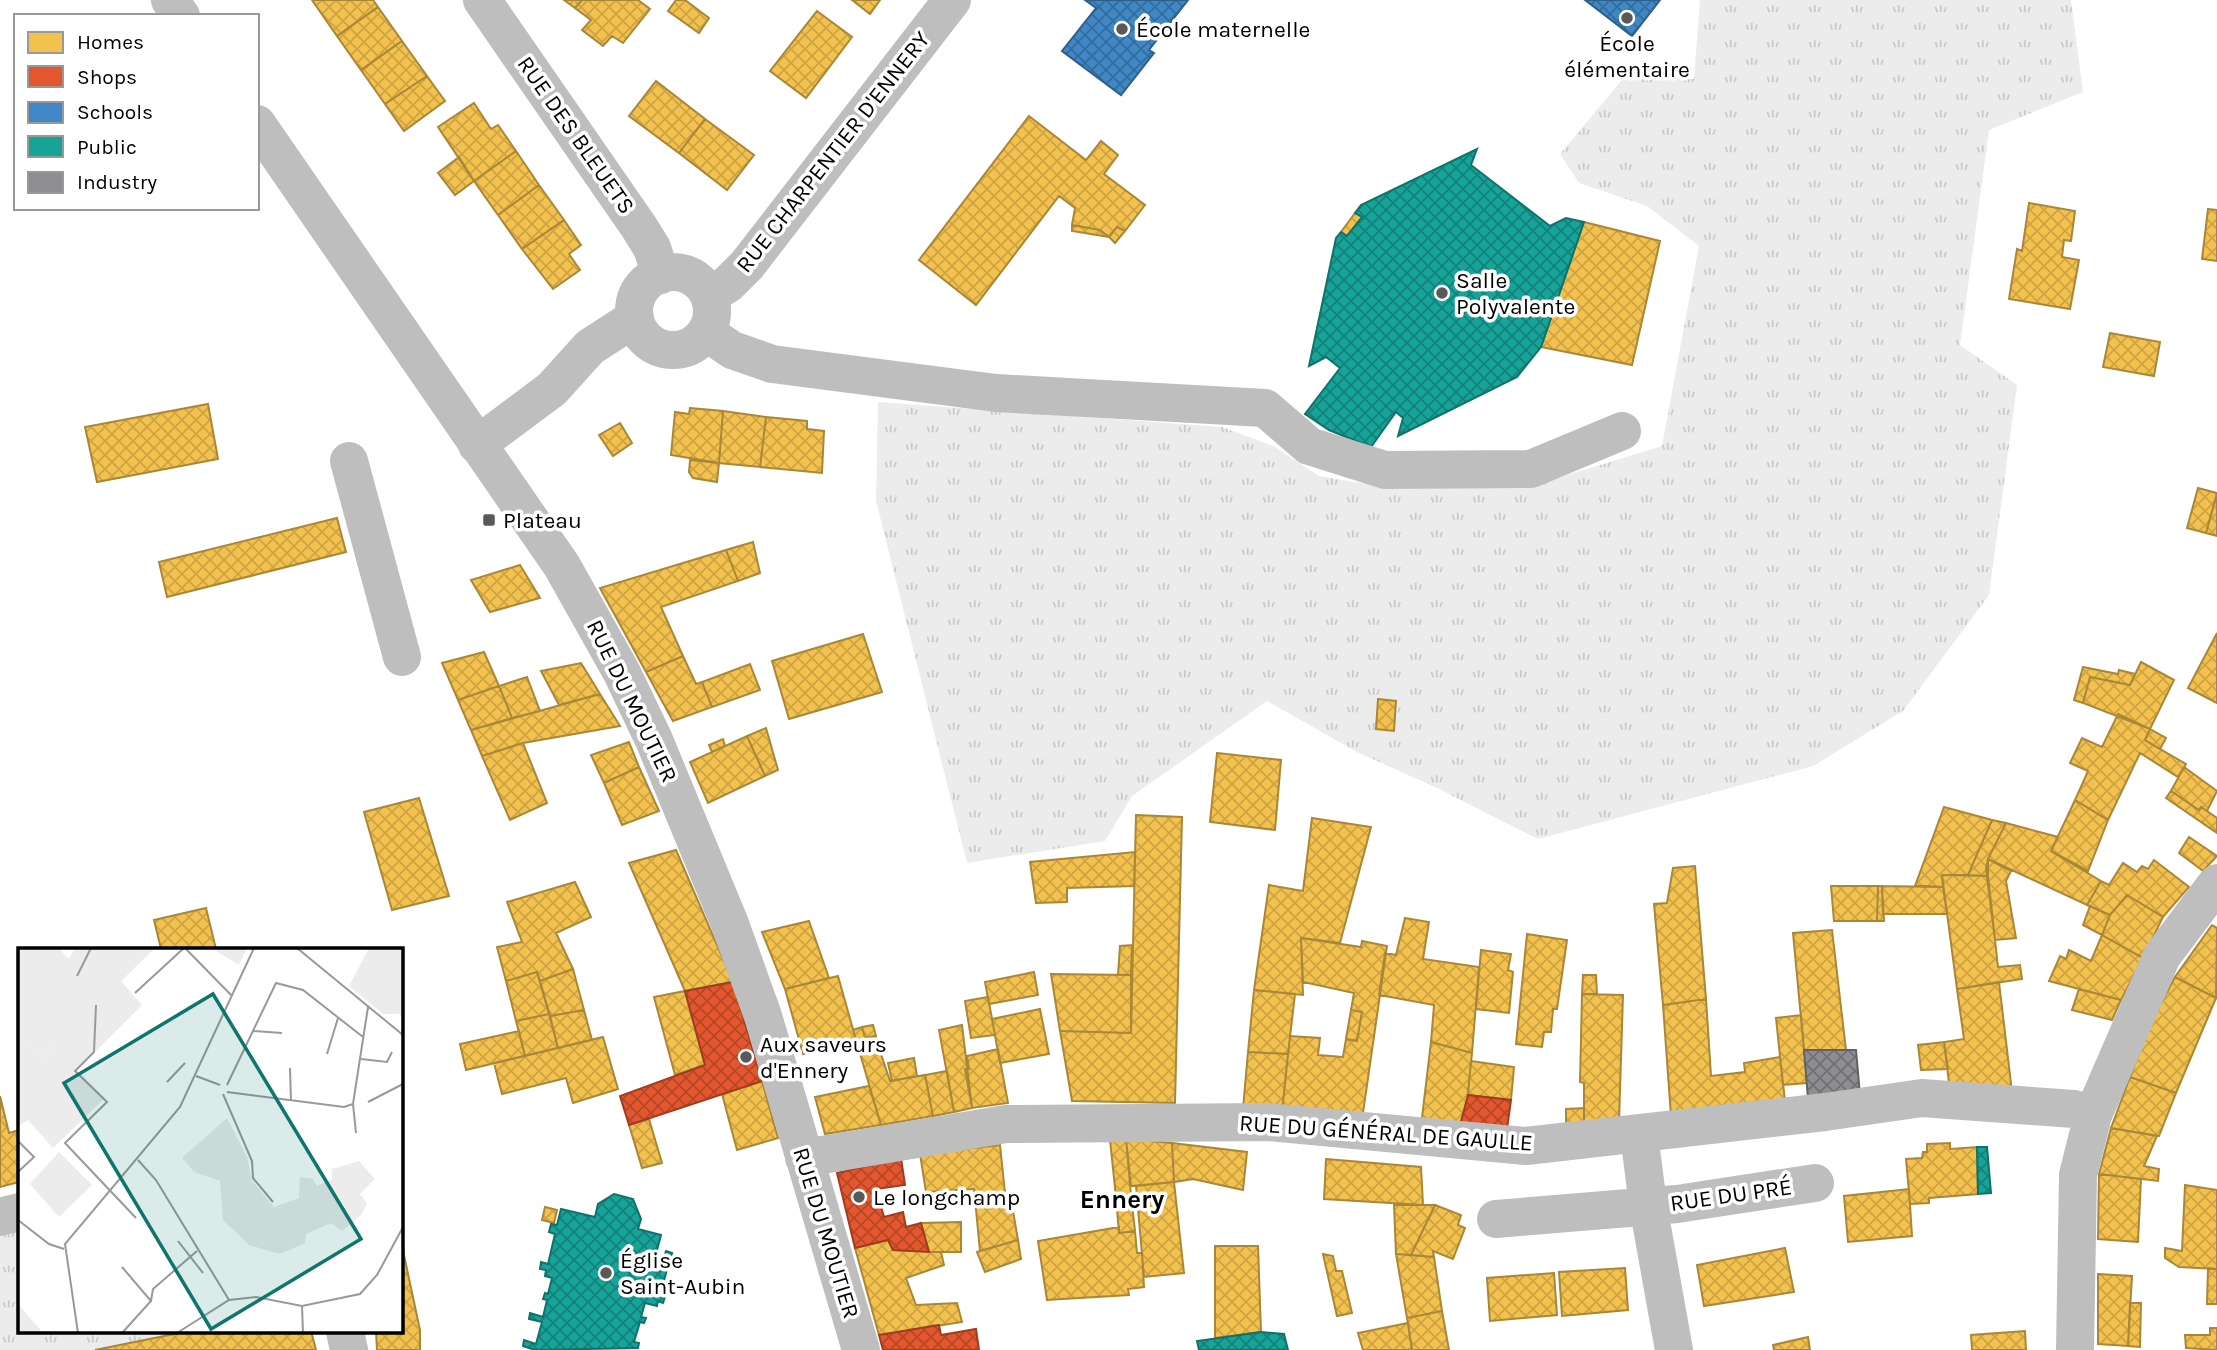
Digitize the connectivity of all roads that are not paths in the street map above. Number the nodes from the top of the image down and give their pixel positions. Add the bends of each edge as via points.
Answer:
1 (482, 0) edge
2 (952, 0) edge
3 (259, 127) edge
4 (661, 275) junction
5 (707, 314) junction
6 (635, 318) junction
7 (1622, 431) dead end
8 (477, 445) junction
9 (349, 461) dead end
10 (402, 657) dead end
11 (2217, 883) edge
12 (2093, 1115) junction
13 (1639, 1134) junction
14 (804, 1158) junction
15 (1815, 1184) dead end
16 (1648, 1206) junction
17 (18, 1212) edge
18 (0, 1217) edge
19 (1496, 1219) dead end
20 (345, 1332) edge
21 (349, 1350) edge
22 (861, 1350) edge
23 (1674, 1350) edge
24 (2075, 1350) edge

1 - 4 street, RUE DES BLEUETS via 639,227
2 - 5 street, RUE CHARPENTIER D'ENNERY
3 - 8 street, RUE DU MOUTIER
4 - 5 street via 686,275 701,285
4 - 6 street via 643,286
5 - 6 street via 689,347 671,350 645,338
5 - 7 street via 732,350 772,364 996,393 1265,408 1309,446 1385,470 1531,468
6 - 8 street via 590,347 552,389
8 - 14 street, RUE DU MOUTIER via 562,566 654,740 730,924 763,1016
9 - 10 street
11 - 12 street via 2162,956
12 - 13 street, RUE DU GÉNÉRAL DE GAULLE via 2074,1109 1922,1098
12 - 24 street via 2078,1175
13 - 14 street, RUE DU GÉNÉRAL DE GAULLE via 1526,1146 1268,1122 1006,1124
13 - 16 street, RUE DU PRÉ
14 - 22 street, RUE DU MOUTIER
15 - 16 street, RUE DU PRÉ
16 - 19 street, RUE DU PRÉ
16 - 23 street, RUE DU PRÉ
17 - 18 street
20 - 21 street

